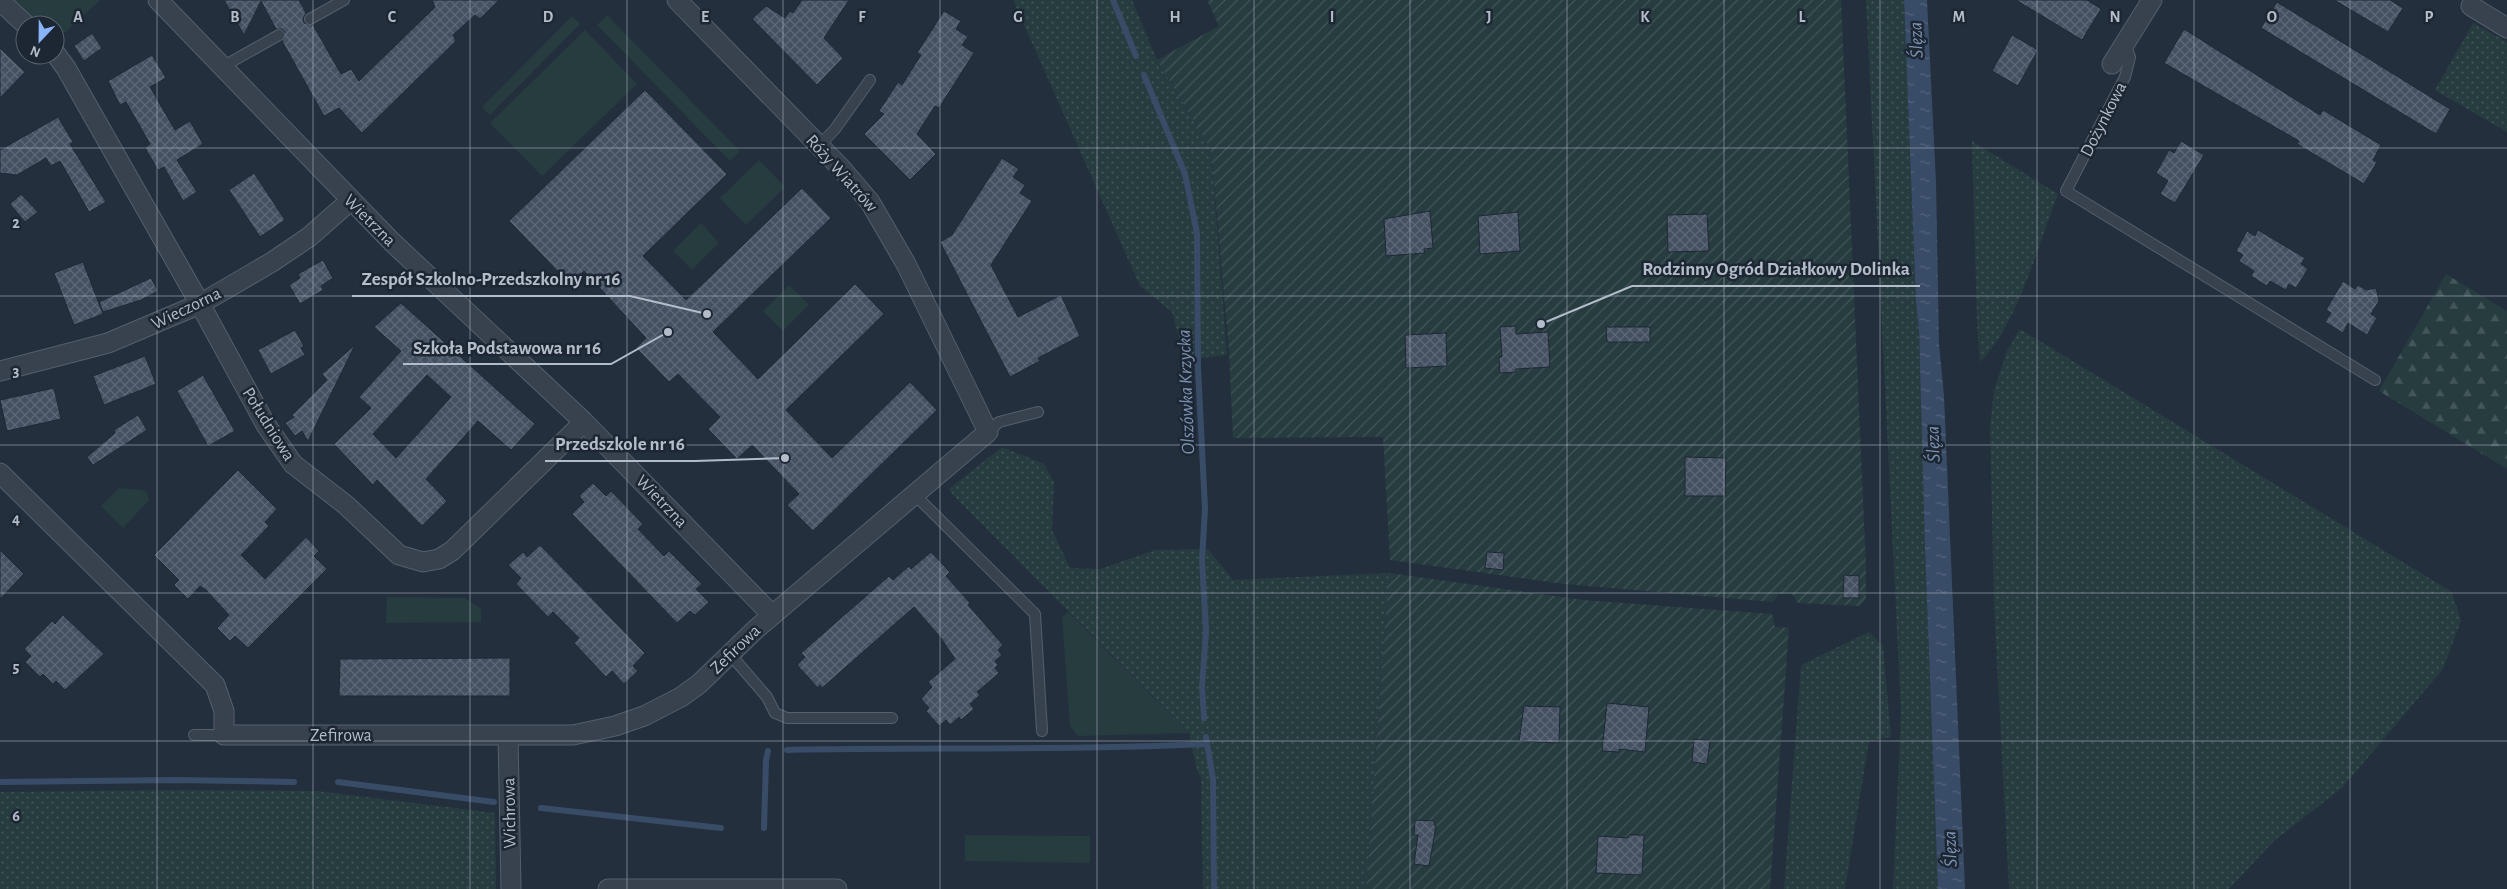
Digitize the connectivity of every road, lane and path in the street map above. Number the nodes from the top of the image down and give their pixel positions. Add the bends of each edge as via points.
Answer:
1 (158, 0) edge
2 (344, 0) edge
3 (677, 0) edge
4 (2152, 0) edge
5 (0, 1) edge
6 (2471, 6) dead end
7 (15, 15) edge
8 (310, 19) dead end
9 (2507, 28) edge
10 (279, 35) dead end
11 (2125, 43) junction
12 (2112, 64) dead end
13 (64, 65) edge
14 (222, 68) junction
15 (870, 80) dead end
16 (819, 146) junction
17 (350, 201) junction
18 (200, 304) junction
19 (0, 371) edge
20 (2375, 380) dead end
21 (1038, 412) dead end
22 (584, 422) junction
23 (988, 432) junction
24 (0, 473) edge
25 (914, 494) junction
26 (772, 615) junction
27 (730, 654) junction
28 (892, 718) dead end
29 (1042, 731) dead end
30 (194, 735) dead end
31 (224, 735) junction
32 (508, 736) junction
33 (511, 889) edge
34 (608, 889) edge
35 (837, 889) edge

1 - 14 street, Wietrzna
2 - 8 lane
3 - 16 street, Róży Wiatrów
4 - 11 street, Dożynkowa
5 - 7 street
6 - 9 street
10 - 14 lane
11 - 12 street, Dożynkowa
11 - 20 lane, Dożynkowa via 2130,57 2126,77 2066,191
13 - 18 street, Południowa
14 - 17 street, Wietrzna
15 - 16 lane
16 - 23 street, Róży Wiatrów via 856,184 879,215
17 - 18 street, Wieczorna via 309,237
17 - 22 street, Wietrzna
18 - 19 street, Wieczorna via 108,343
18 - 22 street, Południowa via 266,424 293,464 346,505 392,550 407,559 431,561 452,551
21 - 23 lane via 999,422
22 - 26 street, Wietrzna
23 - 25 street
24 - 31 street via 215,685 224,711
25 - 26 street
25 - 29 lane via 1035,614
26 - 27 street, Zefirowa
27 - 28 lane via 766,697 775,713 787,718
27 - 32 street, Zefirowa via 681,697 644,716 573,735
30 - 31 lane
31 - 32 street, Zefirowa
32 - 33 street, Wichrowa
34 - 35 street

